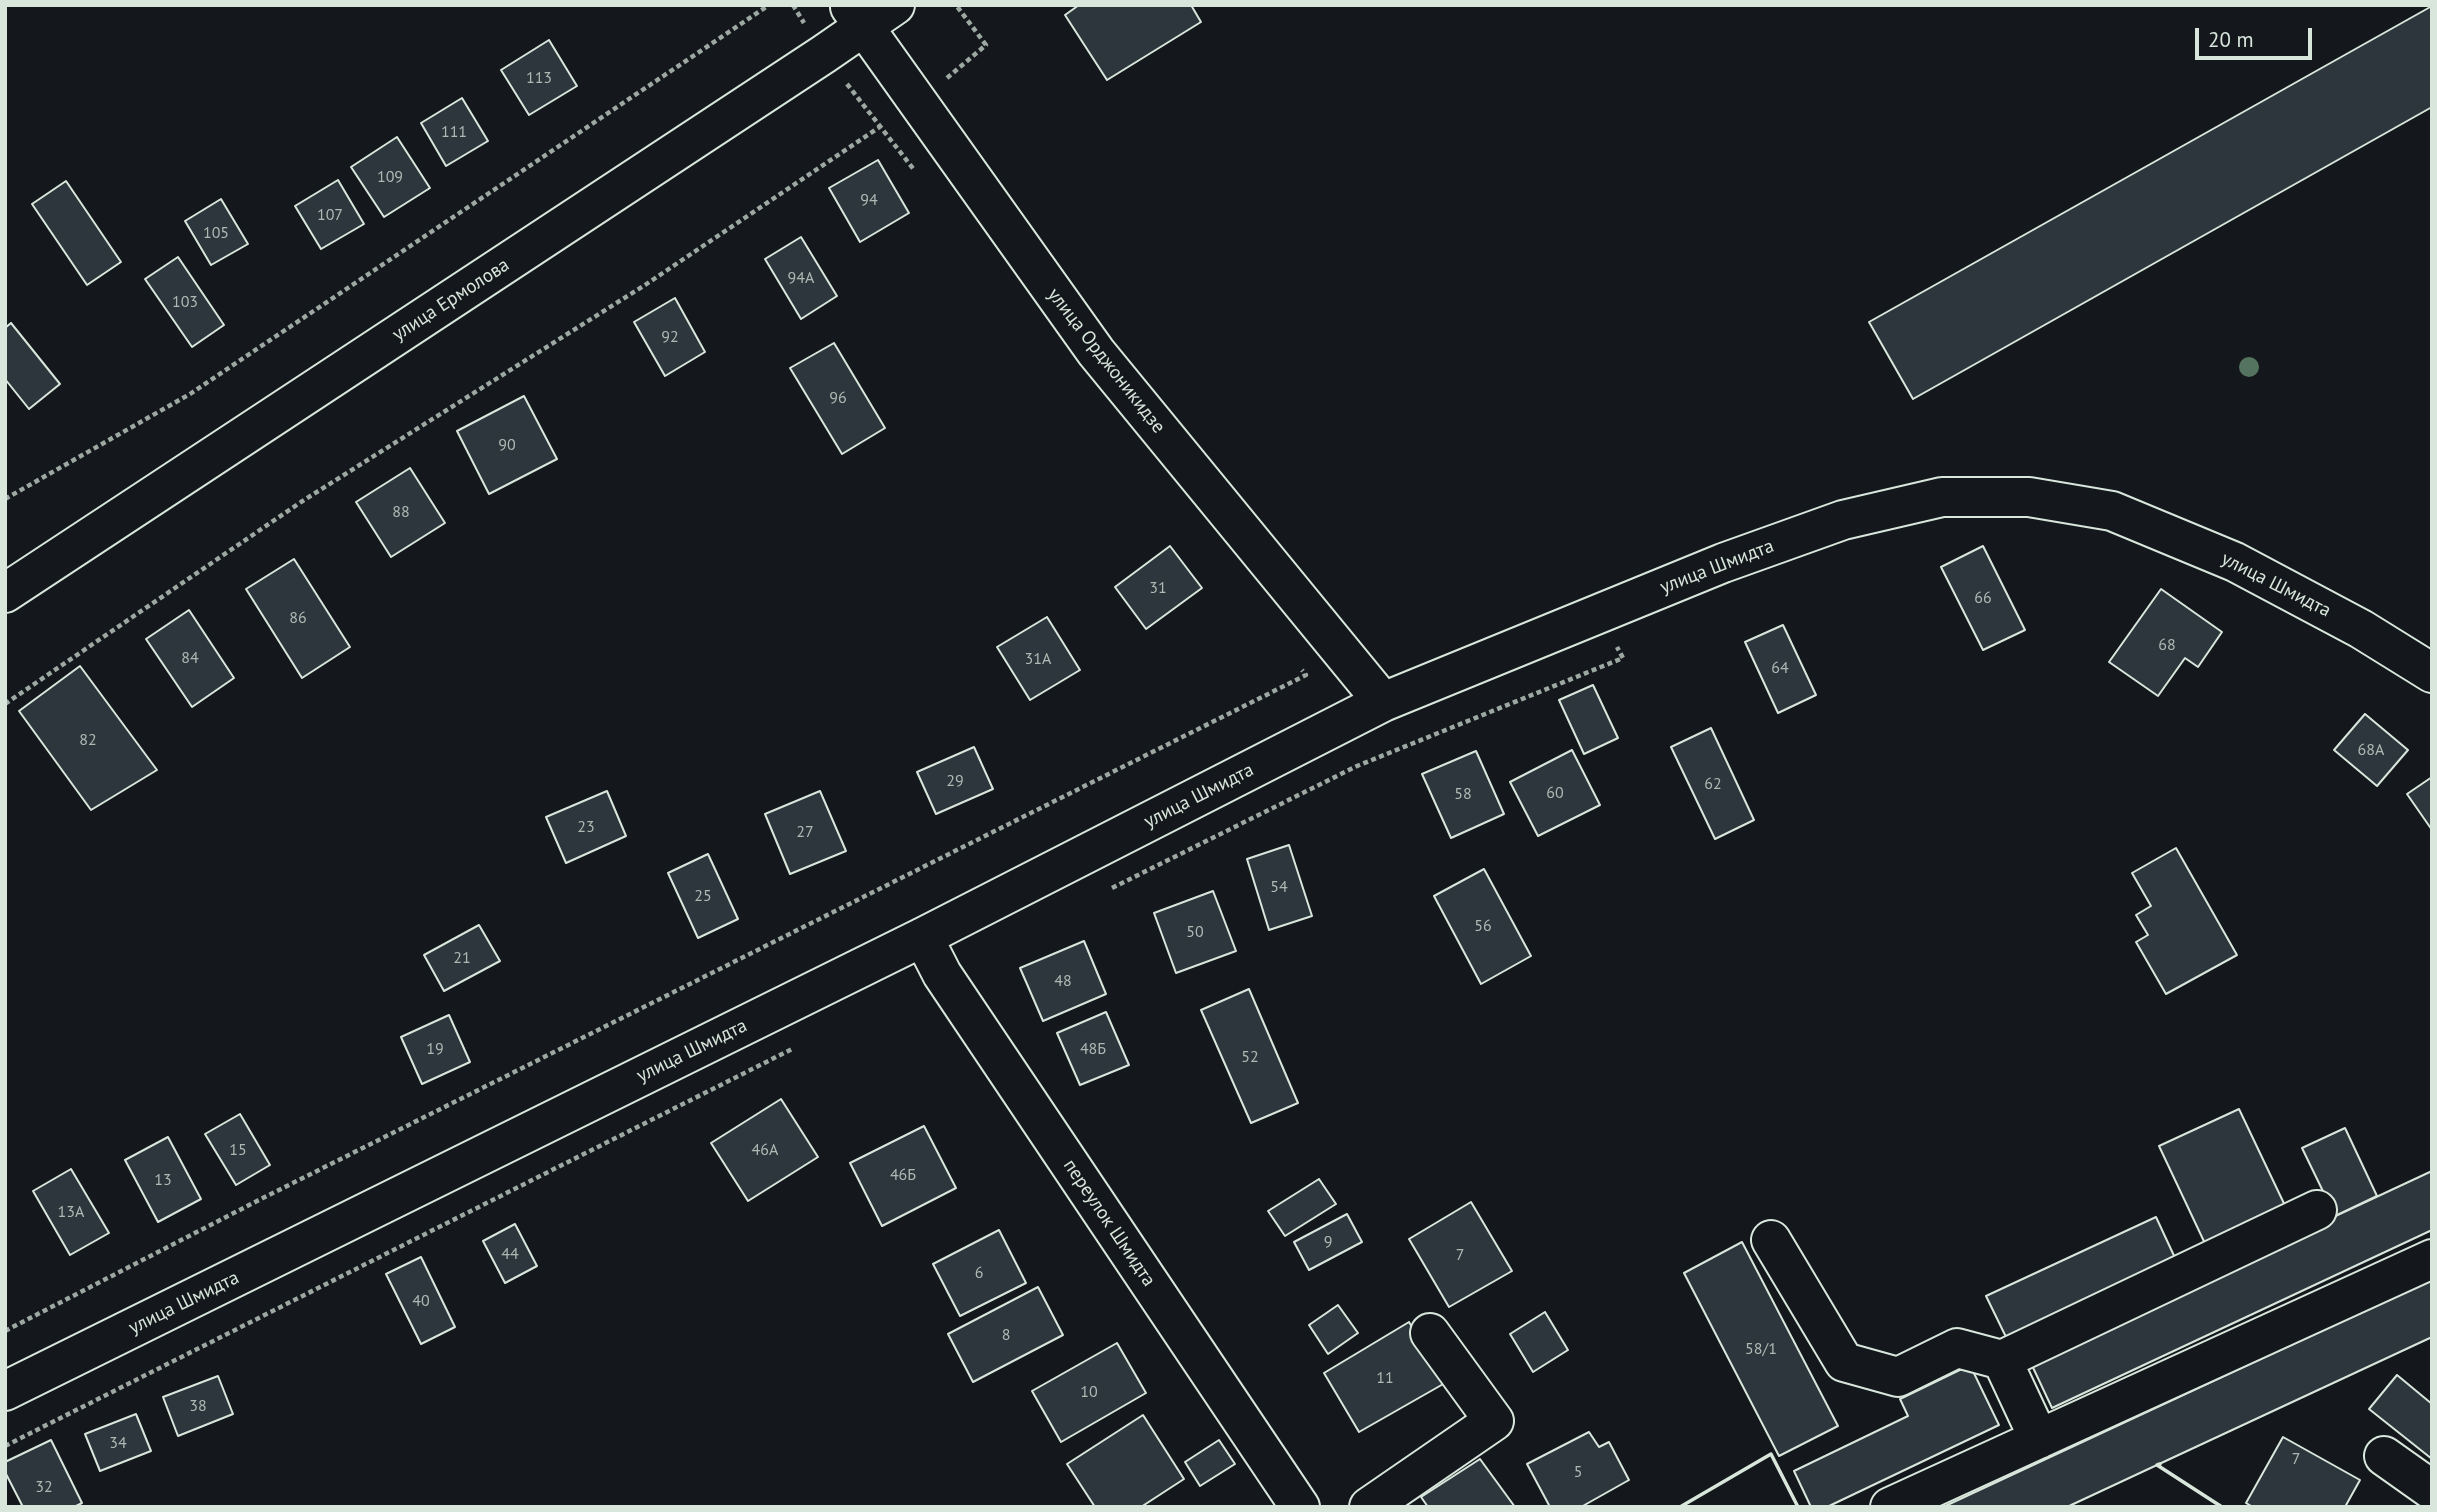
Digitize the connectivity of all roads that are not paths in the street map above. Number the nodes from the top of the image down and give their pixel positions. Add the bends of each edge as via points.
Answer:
1 (895, 5) edge
2 (856, 16) edge
3 (5, 593) edge
4 (2432, 673) edge
5 (1383, 702) junction
6 (923, 937) junction
7 (2317, 1210) dead end
8 (1771, 1240) dead end
9 (2432, 1259) edge
10 (1430, 1333) dead end
11 (2002, 1360) junction
12 (5, 1391) edge
13 (2039, 1439) junction
14 (2385, 1456) dead end
15 (2432, 1490) edge
16 (1300, 1507) edge
17 (1368, 1507) edge
18 (1890, 1507) edge

1 - 2 street, улица Ермолова
2 - 3 street, улица Ермолова via 824,54
2 - 5 street, улица Орджоникидзе via 1096,352
4 - 5 street, улица Шмидта via 2235,562 2112,511 2029,497 1942,497 1843,520 1723,563
5 - 6 street, улица Шмидта
6 - 12 street, улица Шмидта
6 - 16 street, переулок Шмидта via 950,985
7 - 11 street
8 - 11 street via 1844,1362 1898,1377 1957,1348
9 - 13 street
10 - 17 street via 1494,1420
11 - 13 street
13 - 18 street
14 - 15 street

